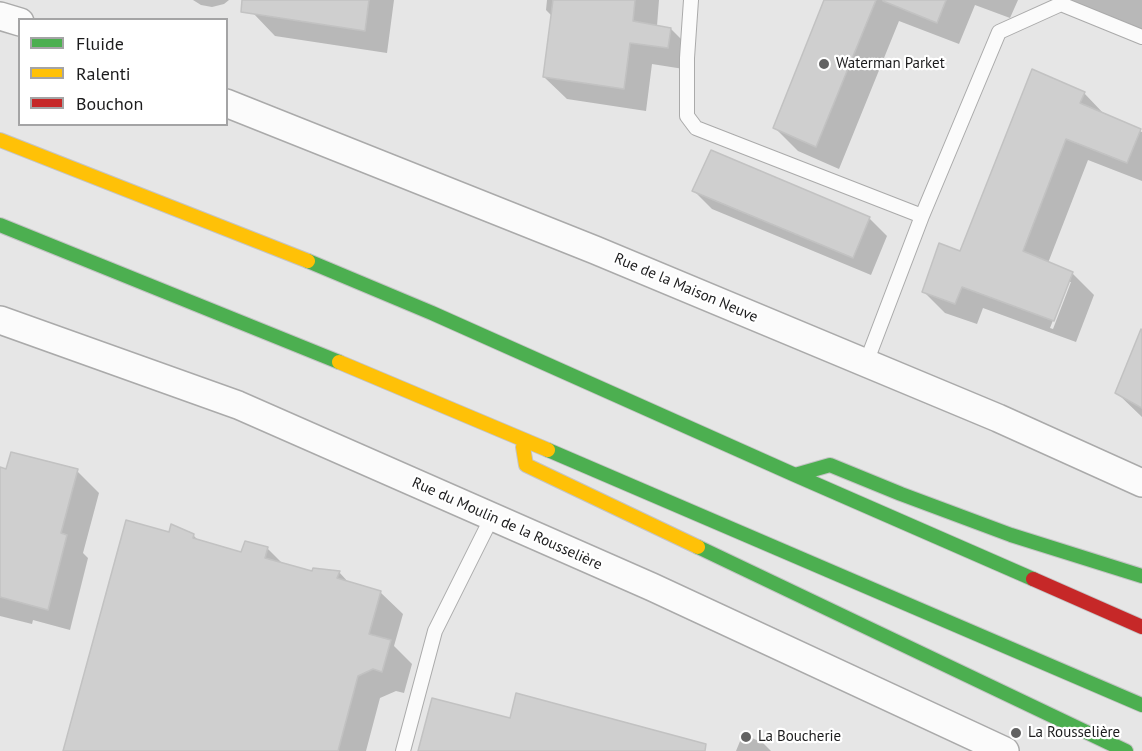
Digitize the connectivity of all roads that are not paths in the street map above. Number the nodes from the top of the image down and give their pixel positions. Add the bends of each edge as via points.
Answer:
1 (691, 0) edge
2 (0, 16) edge
3 (18, 21) edge
4 (1142, 37) edge
5 (228, 104) edge
6 (0, 140) edge
7 (922, 216) junction
8 (0, 225) edge
9 (0, 320) edge
10 (866, 363) junction
11 (522, 439) junction
12 (795, 475) junction
13 (1142, 483) edge
14 (492, 517) junction
15 (1142, 576) edge
16 (1142, 627) edge
17 (1142, 705) edge
18 (403, 751) edge
19 (1005, 751) edge
20 (1126, 751) edge

1 - 7 lane via 687,116 696,128
2 - 3 street
4 - 7 lane via 1061,4 999,33
5 - 10 street, Rue de la Maison Neuve
6 - 12 highway via 432,313
7 - 10 lane
8 - 11 highway
9 - 14 street, Rue du Moulin de la Rousselière via 238,405
10 - 13 street, Rue de la Maison Neuve
11 - 17 highway
11 - 20 highway via 526,465
12 - 15 highway via 830,465 1011,535
12 - 16 highway
14 - 18 lane via 435,631
14 - 19 street, Rue du Moulin de la Rousselière via 652,587 967,738

